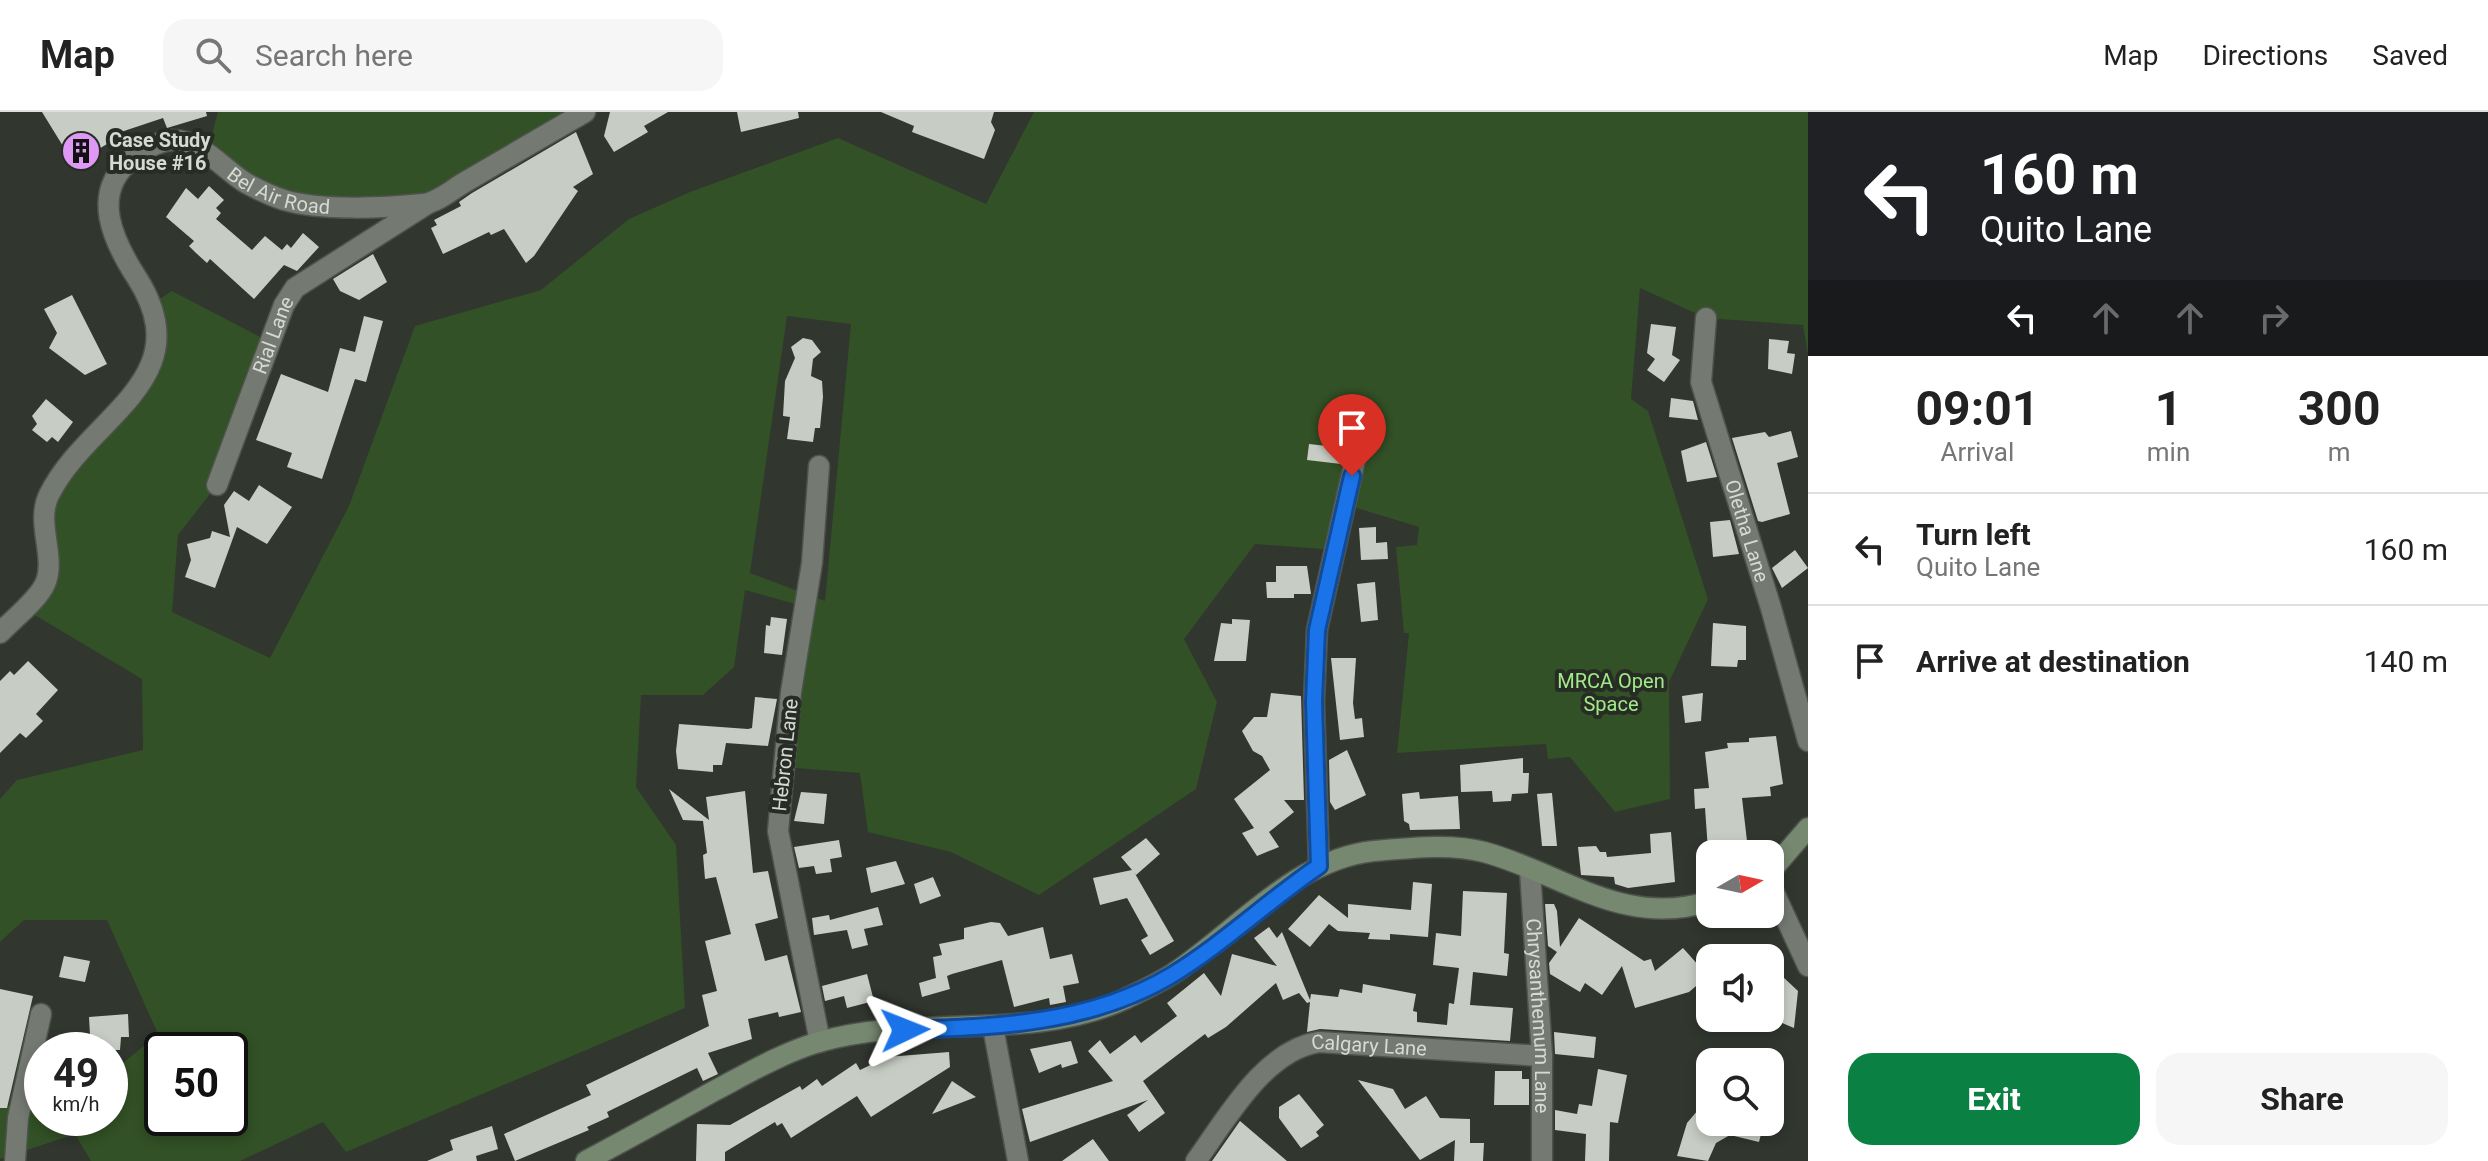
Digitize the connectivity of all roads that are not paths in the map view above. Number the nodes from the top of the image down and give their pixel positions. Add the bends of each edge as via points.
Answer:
1 (585, 112) edge
2 (427, 204) junction
3 (1706, 318) dead end
4 (1358, 447) dead end
5 (819, 466) dead end
6 (217, 485) dead end
7 (0, 633) edge
8 (1808, 741) edge
9 (1808, 828) edge
10 (1784, 856) edge
11 (1319, 866) junction
12 (1530, 870) junction
13 (1696, 906) edge
14 (1784, 914) edge
15 (1808, 966) edge
16 (41, 1014) dead end
17 (993, 1027) junction
18 (820, 1042) junction
19 (1542, 1056) junction
20 (15, 1161) edge
21 (586, 1161) edge
22 (1018, 1161) edge
23 (1196, 1161) edge
24 (1542, 1161) edge

1 - 2 street, Bel Air Road
2 - 6 street, Rial Lane via 295,288
2 - 7 street, Bel Air Road via 327,206 285,200 176,140 145,148 117,171 107,205 111,227 121,254 153,303 156,353 145,380 61,472 47,499 45,585
3 - 8 street, Oletha Lane via 1701,382
4 - 11 street via 1317,630
5 - 18 street, Hebron Lane via 778,831
9 - 10 main road
11 - 12 main road via 1370,851 1418,848 1482,851
11 - 17 main road via 1173,974 1122,1000 1067,1017
12 - 13 main road via 1599,898 1649,910
12 - 19 street, Chrysanthemum Lane
14 - 15 street
16 - 20 street via 18,1118
17 - 18 main road via 876,1032
17 - 22 street
18 - 21 main road via 772,1060
19 - 23 street, Calgary Lane via 1305,1044 1269,1068
19 - 24 street, Chrysanthemum Lane

